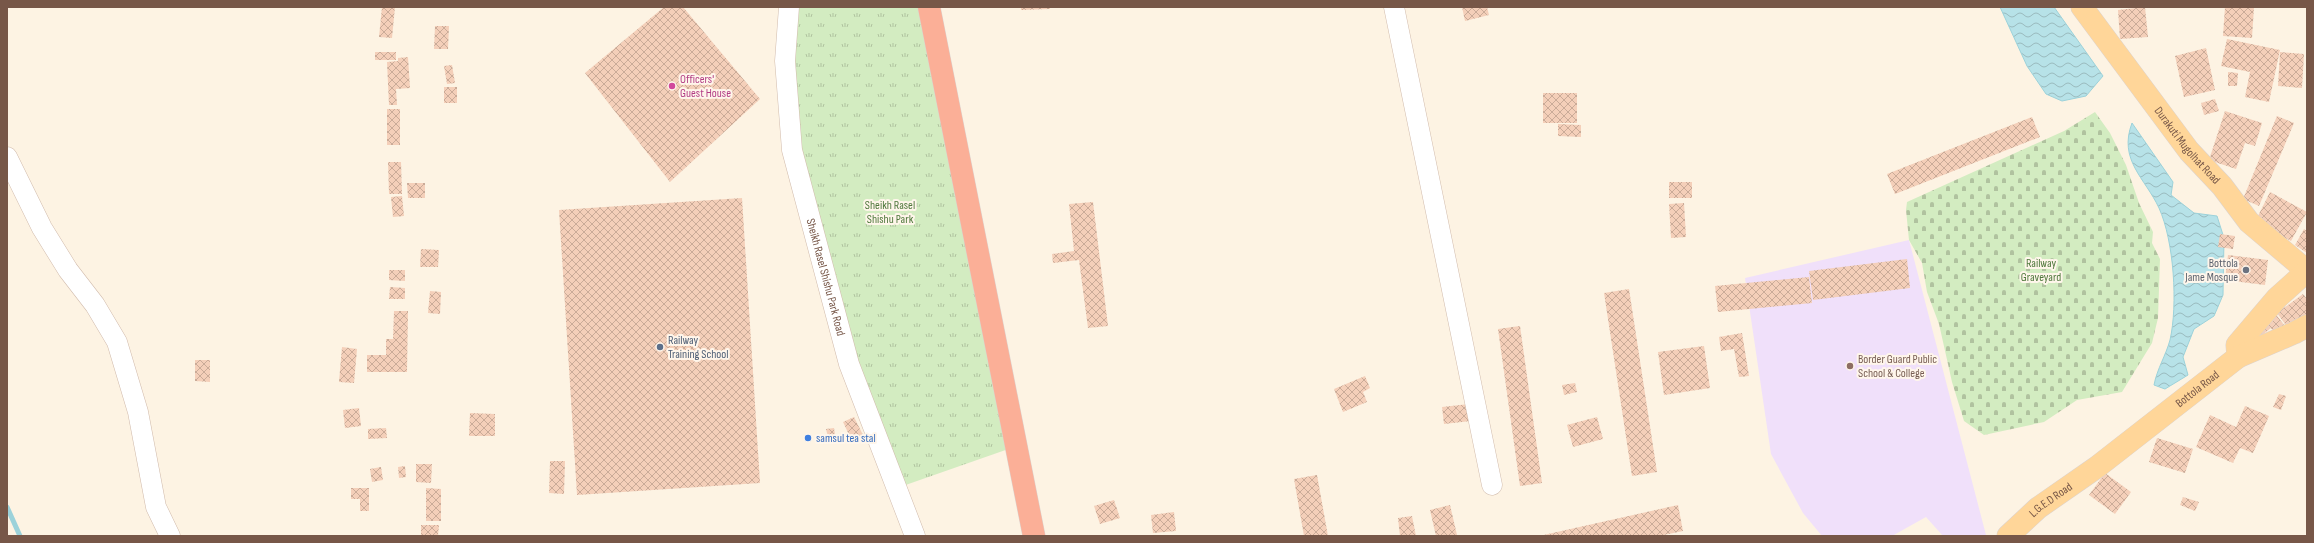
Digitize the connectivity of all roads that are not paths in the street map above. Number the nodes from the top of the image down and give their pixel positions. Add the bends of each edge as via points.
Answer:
1 (789, 7) edge
2 (929, 7) edge
3 (1394, 7) edge
4 (2082, 7) edge
5 (7, 157) edge
6 (2307, 271) edge
7 (2307, 326) edge
8 (2238, 357) junction
9 (2097, 467) joint
10 (1492, 484) dead end
11 (170, 536) edge
12 (915, 536) edge
13 (1034, 536) edge
14 (2008, 536) edge

1 - 12 street, Sheikh Rasel Shishu Park Road via 785,61 792,150 849,364
2 - 13 highway
3 - 10 street
4 - 6 main road, Durakuti Mugolhat Road via 2189,151 2222,186 2248,222
5 - 11 street via 42,228 117,342 138,412 156,508
6 - 8 main road via 2277,298 2237,345
7 - 8 main road, Bottola Road
8 - 9 main road, Bottola Road
9 - 14 main road, L.G.E.D Road via 2038,508

